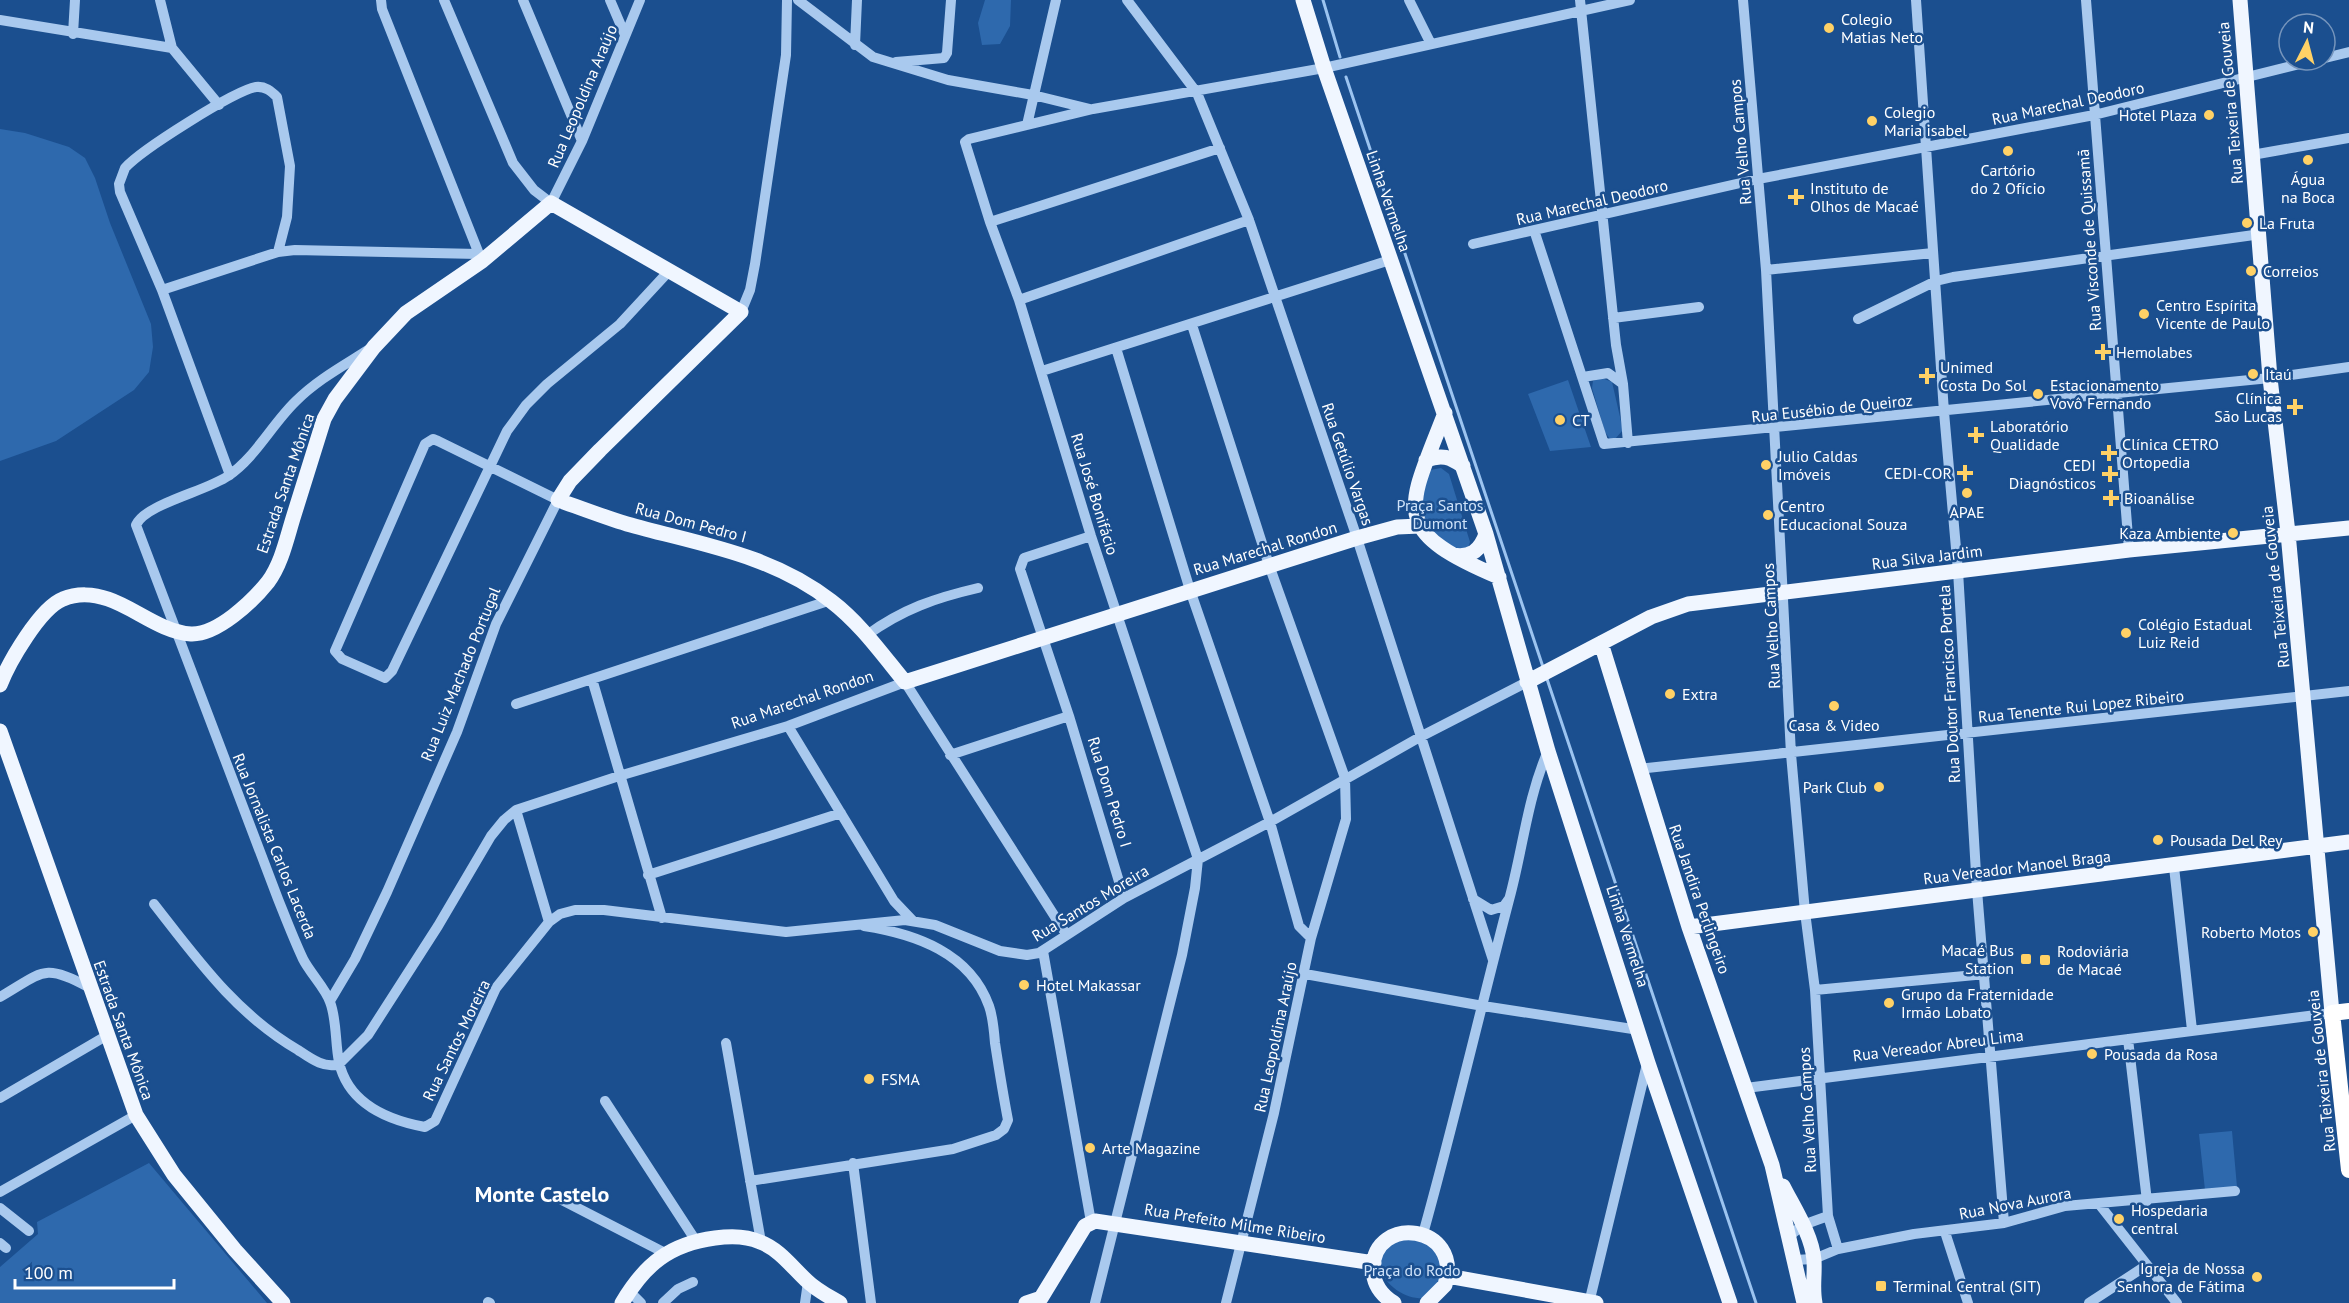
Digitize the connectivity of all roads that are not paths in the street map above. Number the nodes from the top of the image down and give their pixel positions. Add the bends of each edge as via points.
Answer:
1 (75, 0) edge
2 (160, 0) edge
3 (381, 0) edge
4 (444, 0) edge
5 (524, 0) edge
6 (610, 0) edge
7 (640, 0) edge
8 (787, 0) edge
9 (798, 0) edge
10 (857, 0) edge
11 (951, 0) edge
12 (1056, 0) edge
13 (1127, 0) edge
14 (1303, 0) edge
15 (1409, 0) edge
16 (1630, 0) edge
17 (1743, 0) edge
18 (1916, 0) edge
19 (2086, 0) edge
20 (2240, 0) edge
21 (1580, 5) edge
22 (0, 20) edge
23 (73, 33) junction
24 (625, 35) junction
25 (1431, 44) junction
26 (855, 45) junction
27 (172, 48) junction
28 (887, 63) junction
29 (1324, 68) junction
30 (2277, 69) edge
31 (2246, 76) junction
32 (1197, 93) junction
33 (1033, 95) junction
34 (219, 105) junction
35 (1093, 109) junction
36 (2094, 115) junction
37 (1027, 124) junction
38 (2349, 138) edge
39 (582, 141) junction
40 (1927, 147) junction
41 (1220, 148) junction
42 (2252, 155) junction
43 (1758, 179) junction
44 (551, 203) junction
45 (1601, 215) junction
46 (1249, 219) junction
47 (990, 222) junction
48 (1534, 230) junction
49 (2261, 234) junction
50 (1473, 244) dead end
51 (278, 252) junction
52 (1933, 253) junction
53 (2106, 256) junction
54 (480, 257) junction
55 (1390, 260) junction
56 (1766, 270) junction
57 (669, 271) junction
58 (1936, 281) junction
59 (162, 290) junction
60 (1275, 297) junction
61 (1019, 300) junction
62 (1699, 307) dead end
63 (741, 312) junction
64 (1613, 318) junction
65 (1858, 319) dead end
66 (1192, 325) junction
67 (1616, 345) junction
68 (374, 347) junction
69 (1116, 348) junction
70 (2349, 367) edge
71 (1042, 371) junction
72 (1608, 373) junction
73 (1582, 377) junction
74 (2270, 378) junction
75 (1623, 384) junction
76 (2115, 392) junction
77 (1944, 412) junction
78 (1445, 413) junction
79 (1773, 429) junction
80 (1628, 442) junction
81 (1426, 460) junction
82 (1463, 466) junction
83 (488, 467) junction
84 (230, 475) junction
85 (558, 500) junction
86 (1415, 511) junction
87 (1420, 526) junction
88 (1396, 527) junction
89 (2349, 528) edge
90 (2288, 533) junction
91 (1486, 534) junction
92 (1091, 536) junction
93 (1357, 538) junction
94 (2129, 550) junction
95 (1450, 554) junction
96 (1269, 565) junction
97 (1958, 571) junction
98 (1499, 577) junction
99 (978, 588) dead end
100 (1190, 591) junction
101 (1785, 592) junction
102 (831, 600) junction
103 (1117, 613) junction
104 (176, 632) junction
105 (867, 634) junction
106 (1042, 637) junction
107 (1601, 643) junction
108 (1539, 677) junction
109 (592, 679) junction
110 (905, 682) junction
111 (0, 685) edge
112 (2349, 691) edge
113 (2303, 696) junction
114 (516, 704) dead end
115 (1069, 716) junction
116 (788, 726) junction
117 (0, 731) edge
118 (1966, 733) junction
119 (1420, 737) junction
120 (1548, 751) junction
121 (1791, 754) junction
122 (950, 755) junction
123 (1638, 769) junction
124 (619, 776) junction
125 (1345, 778) junction
126 (1560, 784) junction
127 (1533, 786) junction
128 (516, 810) junction
129 (841, 813) junction
130 (1270, 822) junction
131 (2349, 842) edge
132 (2317, 847) junction
133 (1198, 860) junction
134 (2174, 867) junction
135 (648, 875) junction
136 (1977, 890) junction
137 (1510, 896) junction
138 (1124, 898) junction
139 (1472, 898) junction
140 (154, 904) dead end
141 (1805, 912) junction
142 (662, 918) junction
143 (913, 921) junction
144 (549, 922) junction
145 (852, 924) junction
146 (1689, 927) junction
147 (1066, 934) junction
148 (1311, 938) junction
149 (1043, 951) junction
150 (1493, 960) junction
151 (1305, 974) junction
152 (1986, 975) junction
153 (88, 987) junction
154 (1815, 990) junction
155 (0, 997) edge
156 (330, 1001) junction
157 (1484, 1006) junction
158 (2341, 1012) edge
159 (1639, 1030) junction
160 (2192, 1030) junction
161 (106, 1036) junction
162 (2128, 1039) junction
163 (726, 1043) dead end
164 (1992, 1057) junction
165 (1648, 1063) junction
166 (339, 1064) junction
167 (1821, 1077) junction
168 (1746, 1088) junction
169 (0, 1098) edge
170 (604, 1101) dead end
171 (136, 1115) junction
172 (425, 1127) joint
173 (853, 1163) junction
174 (1772, 1165) junction
175 (2349, 1170) edge
176 (750, 1181) junction
177 (2235, 1191) dead end
178 (0, 1192) edge
179 (562, 1200) dead end
180 (2146, 1201) junction
181 (2099, 1204) junction
182 (0, 1208) edge
183 (1827, 1216) junction
184 (1091, 1222) junction
185 (1115, 1222) junction
186 (2004, 1223) junction
187 (1803, 1225) junction
188 (29, 1231) dead end
189 (1945, 1232) junction
190 (1423, 1234) junction
191 (1788, 1237) junction
192 (696, 1241) junction
193 (761, 1242) junction
194 (1243, 1243) junction
195 (1838, 1249) junction
196 (665, 1253) junction
197 (1814, 1259) junction
198 (1794, 1260) junction
199 (1374, 1263) junction
200 (2147, 1265) junction
201 (1448, 1276) junction
202 (693, 1281) dead end
203 (808, 1282) junction
204 (625, 1297) edge
205 (1040, 1301) edge
206 (283, 1303) edge
207 (641, 1303) edge
208 (663, 1303) edge
209 (805, 1303) edge
210 (840, 1303) edge
211 (871, 1303) edge
212 (1026, 1303) edge
213 (1095, 1303) edge
214 (1226, 1303) edge
215 (1394, 1303) edge
216 (1427, 1303) edge
217 (1591, 1303) edge
218 (1730, 1303) edge
219 (1804, 1303) edge
220 (1815, 1303) edge
221 (1968, 1303) edge
222 (2089, 1303) edge
223 (2177, 1303) edge

1 - 23 street
2 - 27 street
3 - 54 street
4 - 44 street via 513,163 534,190
5 - 39 street
6 - 24 street
7 - 24 street, Rua Leopoldina Araújo
8 - 63 street via 786,55 750,290
9 - 26 street
10 - 26 street
11 - 28 street via 944,58
12 - 33 street
13 - 32 street, Rua Getúlio Vargas
14 - 29 main road, Linha Vermelha
15 - 25 street
16 - 21 street
17 - 43 street, Rua Velho Campos
18 - 40 street, Rua Doutor Francisco Portela
19 - 36 street, Rua Visconde de Quissamã
20 - 31 main road, Rua Teixeira de Gouveia
21 - 25 street
21 - 45 street
22 - 23 street
23 - 27 street
24 - 39 street, Rua Leopoldina Araújo
25 - 29 street
26 - 28 street
27 - 34 street
28 - 33 street via 948,81
29 - 32 street
29 - 55 main road, Linha Vermelha
30 - 31 street, Rua Marechal Deodoro
31 - 36 street, Rua Marechal Deodoro
31 - 42 main road, Rua Teixeira de Gouveia
32 - 35 street
32 - 41 street, Rua Getúlio Vargas
33 - 35 street
33 - 37 street
34 - 51 street via 255,87 266,88 277,97 290,166 287,217
34 - 59 street via 131,161 121,175 120,192
35 - 37 street
36 - 40 street, Rua Marechal Deodoro
36 - 53 street, Rua Visconde de Quissamã
37 - 47 street, Rua José Bonifácio via 969,139 965,146
38 - 42 street
39 - 44 street, Rua Leopoldina Araújo
40 - 43 street, Rua Marechal Deodoro
40 - 52 street, Rua Doutor Francisco Portela
41 - 46 street, Rua Getúlio Vargas
41 - 47 street
42 - 49 main road, Rua Teixeira de Gouveia
43 - 45 street, Rua Marechal Deodoro
43 - 56 street, Rua Velho Campos
44 - 54 main road, Estrada Santa Mônica
44 - 57 main road
45 - 48 street, Rua Marechal Deodoro
45 - 64 street
46 - 60 street, Rua Getúlio Vargas
46 - 61 street
47 - 61 street, Rua José Bonifácio
48 - 50 street, Rua Marechal Deodoro
48 - 73 street
49 - 53 street
49 - 74 main road, Rua Teixeira de Gouveia
51 - 54 street
51 - 59 street
52 - 56 street
52 - 58 street, Rua Doutor Francisco Portela
53 - 58 street
53 - 76 street, Rua Visconde de Quissamã
54 - 68 main road, Estrada Santa Mônica via 406,313
55 - 60 street
55 - 78 main road, Linha Vermelha
56 - 79 street, Rua Velho Campos
57 - 63 main road
57 - 83 street via 620,324 526,405
58 - 65 street
58 - 77 street, Rua Doutor Francisco Portela
59 - 84 street
60 - 66 street
60 - 93 street, Rua Getúlio Vargas
61 - 71 street, Rua José Bonifácio
62 - 64 street
63 - 85 main road, Rua Luiz Machado Portugal via 600,450 570,481
64 - 67 street
66 - 69 street
66 - 96 street, Rua Leopoldina Araújo
67 - 72 street
67 - 75 street
68 - 84 street via 319,380
68 - 104 main road, Estrada Santa Mônica via 324,419 280,559 268,582 226,622 193,634
69 - 71 street
69 - 100 street
70 - 74 street, Rua Eusébio de Queiroz
71 - 92 street, Rua José Bonifácio
72 - 73 street
72 - 75 street
73 - 80 street, Rua Eusébio de Queiroz via 1604,444
74 - 76 street, Rua Eusébio de Queiroz
74 - 90 main road, Rua Teixeira de Gouveia
75 - 80 street
76 - 77 street, Rua Eusébio de Queiroz
76 - 94 street, Rua Visconde de Quissamã
77 - 79 street, Rua Eusébio de Queiroz
77 - 97 street, Rua Doutor Francisco Portela
78 - 81 main road
78 - 82 main road, Linha Vermelha
79 - 80 street, Rua Eusébio de Queiroz
79 - 101 street, Rua Velho Campos
81 - 82 main road via 1446,456
81 - 86 main road via 1419,477
82 - 91 main road, Linha Vermelha
83 - 83 street, Rua Dom Pedro I via 392,671 385,678 379,677 342,659 335,651 341,635 425,444 433,439
83 - 85 street, Rua Dom Pedro I
84 - 104 street, Rua Jornalista Carlos Lacerda via 144,514 136,525
85 - 102 main road, Rua Dom Pedro I via 624,523 762,561
85 - 156 street, Rua Luiz Machado Portugal via 496,624 457,732 387,892
86 - 87 main road
86 - 88 main road
87 - 88 main road
87 - 95 main road via 1431,541
88 - 93 main road, Rua Marechal Rondon
89 - 90 main road, Rua Silva Jardim
90 - 94 main road, Rua Silva Jardim
90 - 113 main road, Rua Teixeira de Gouveia
91 - 95 main road via 1476,552 1464,557
91 - 98 main road, Linha Vermelha
92 - 103 street, Rua José Bonifácio
92 - 106 street, Rua Dom Pedro I via 1024,558 1020,563
93 - 96 main road, Rua Marechal Rondon
93 - 119 street, Rua Getúlio Vargas
94 - 97 main road, Rua Silva Jardim
95 - 98 main road
96 - 100 main road, Rua Marechal Rondon
96 - 125 street, Rua Leopoldina Araújo
97 - 101 main road, Rua Silva Jardim
97 - 118 street, Rua Doutor Francisco Portela
98 - 108 main road, Linha Vermelha
99 - 105 street via 911,607
100 - 103 main road, Rua Marechal Rondon
100 - 130 street
101 - 107 main road, Rua Silva Jardim via 1688,604 1651,617
101 - 121 street, Rua Velho Campos
102 - 105 main road, Rua Dom Pedro I
102 - 109 street
103 - 106 main road, Rua Marechal Rondon
103 - 133 street, Rua José Bonifácio
104 - 111 main road, Estrada Santa Mônica via 108,599 90,595 61,599 45,612 7,667
104 - 156 street, Rua Jornalista Carlos Lacerda via 303,959
105 - 110 main road, Rua Dom Pedro I
106 - 110 main road, Rua Marechal Rondon
106 - 115 street, Rua Dom Pedro I
107 - 108 main road, Rua Silva Jardim
107 - 123 main road, Rua Jandira Perlingeiro
108 - 119 street, Rua Santos Moreira
108 - 120 main road, Linha Vermelha
109 - 114 street
109 - 124 street
110 - 116 street, Rua Marechal Rondon
110 - 122 street
112 - 113 street, Rua Tenente Rui Lopez Ribeiro
113 - 118 street, Rua Tenente Rui Lopez Ribeiro
113 - 132 main road, Rua Teixeira de Gouveia
115 - 122 street
115 - 138 street, Rua Dom Pedro I
116 - 124 street, Rua Marechal Rondon
116 - 129 street
117 - 153 main road, Estrada Santa Mônica
118 - 121 street, Rua Tenente Rui Lopez Ribeiro
118 - 136 street, Rua Doutor Francisco Portela
119 - 125 street, Rua Santos Moreira
119 - 139 street, Rua Getúlio Vargas
120 - 126 main road, Linha Vermelha
120 - 127 street
121 - 123 street, Rua Tenente Rui Lopez Ribeiro
121 - 141 street, Rua Velho Campos
122 - 147 street
123 - 146 main road, Rua Jandira Perlingeiro
124 - 128 street, Rua Marechal Rondon
124 - 135 street
125 - 130 street, Rua Santos Moreira
125 - 148 street, Rua Leopoldina Araújo via 1346,819
126 - 127 street via 1551,780
126 - 159 main road, Linha Vermelha
127 - 137 street
128 - 144 street
128 - 166 street, Rua Marechal Rondon via 491,836 368,1035
129 - 135 street
129 - 143 street via 894,901
130 - 133 street, Rua Santos Moreira
130 - 148 street via 1299,926
131 - 132 main road, Rua Vereador Manoel Braga
132 - 134 main road, Rua Vereador Manoel Braga
132 - 158 main road, Rua Teixeira de Gouveia
133 - 138 street, Rua Santos Moreira
133 - 185 street via 1180,965
134 - 136 main road, Rua Vereador Manoel Braga
134 - 160 street
135 - 142 street
136 - 141 main road, Rua Vereador Manoel Braga
136 - 152 street, Rua Doutor Francisco Portela
137 - 139 street via 1504,906 1491,910
137 - 150 street
138 - 147 street, Rua Santos Moreira
139 - 150 street, Rua Getúlio Vargas
140 - 166 street via 219,987 259,1024 312,1059 330,1066
141 - 146 main road, Rua Vereador Manoel Braga
141 - 154 street, Rua Velho Campos
142 - 144 street, Rua Santos Moreira via 588,909 560,914
142 - 145 street, Rua Santos Moreira via 786,932
143 - 145 street, Rua Santos Moreira
143 - 149 street, Rua Santos Moreira via 935,925 1014,954
144 - 172 street, Rua Santos Moreira via 496,988 435,1120
145 - 173 street via 903,934 949,954 965,967 990,1008 1008,1120 1004,1129 990,1138 953,1149
146 - 168 main road, Rua Jandira Perlingeiro
147 - 149 street, Rua Santos Moreira
148 - 151 street, Rua Leopoldina Araújo
149 - 184 street
150 - 157 street
151 - 157 street
151 - 194 street, Rua Leopoldina Araújo
152 - 154 street
152 - 164 street, Rua Doutor Francisco Portela
153 - 155 street via 65,974 48,972
153 - 161 main road, Estrada Santa Mônica
154 - 167 street, Rua Velho Campos
156 - 166 street, Rua Jornalista Carlos Lacerda
157 - 159 street
157 - 190 street
158 - 160 street, Rua Vereador Abreu Lima
158 - 175 highway, Rua Teixeira de Gouveia
159 - 165 main road, Linha Vermelha
160 - 162 street, Rua Vereador Abreu Lima
161 - 169 street
161 - 171 main road, Estrada Santa Mônica
162 - 164 street, Rua Vereador Abreu Lima
162 - 180 street
163 - 176 street
164 - 167 street, Rua Vereador Abreu Lima
164 - 186 street, Rua Doutor Francisco Portela
165 - 217 street
165 - 218 main road, Linha Vermelha
166 - 172 street, Rua Jornalista Carlos Lacerda via 348,1085 366,1105 396,1120
167 - 168 street, Rua Vereador Abreu Lima
167 - 183 street, Rua Velho Campos
168 - 174 main road, Rua Jandira Perlingeiro
170 - 192 street
171 - 178 street
171 - 206 main road, Estrada Santa Mônica via 174,1175
173 - 176 street
173 - 211 street
174 - 187 main road, Rua Jandira Perlingeiro
174 - 191 main road, Rua Jandira Perlingeiro
176 - 193 street
177 - 180 street, Rua Nova Aurora
179 - 196 street
180 - 181 street, Rua Nova Aurora
181 - 186 street, Rua Nova Aurora via 2058,1208
181 - 200 street
182 - 188 street
183 - 187 street
183 - 195 street, Rua Velho Campos
184 - 185 main road, Rua Prefeito Milme Ribeiro
184 - 205 main road
185 - 194 main road, Rua Prefeito Milme Ribeiro
185 - 213 street
186 - 189 street, Rua Nova Aurora
187 - 191 street
187 - 197 main road, Rua Jandira Perlingeiro
189 - 195 street, Rua Nova Aurora
189 - 221 street
190 - 199 main road via 1392,1237 1383,1244
190 - 201 main road via 1443,1251
191 - 198 main road, Rua Jandira Perlingeiro
192 - 193 main road via 725,1237
192 - 196 main road
193 - 203 main road
194 - 199 main road, Rua Prefeito Milme Ribeiro
194 - 214 street, Rua Leopoldina Araújo
195 - 197 street, Rua Nova Aurora
196 - 204 main road
197 - 198 street, Rua Nova Aurora
197 - 220 main road, Rua Jandira Perlingeiro
198 - 219 main road, Rua Jandira Perlingeiro
199 - 215 main road via 1377,1286
200 - 222 street
200 - 223 street
201 - 216 main road via 1441,1292
201 - 217 main road
202 - 208 street
203 - 209 street
203 - 210 main road
204 - 207 street
205 - 212 main road

